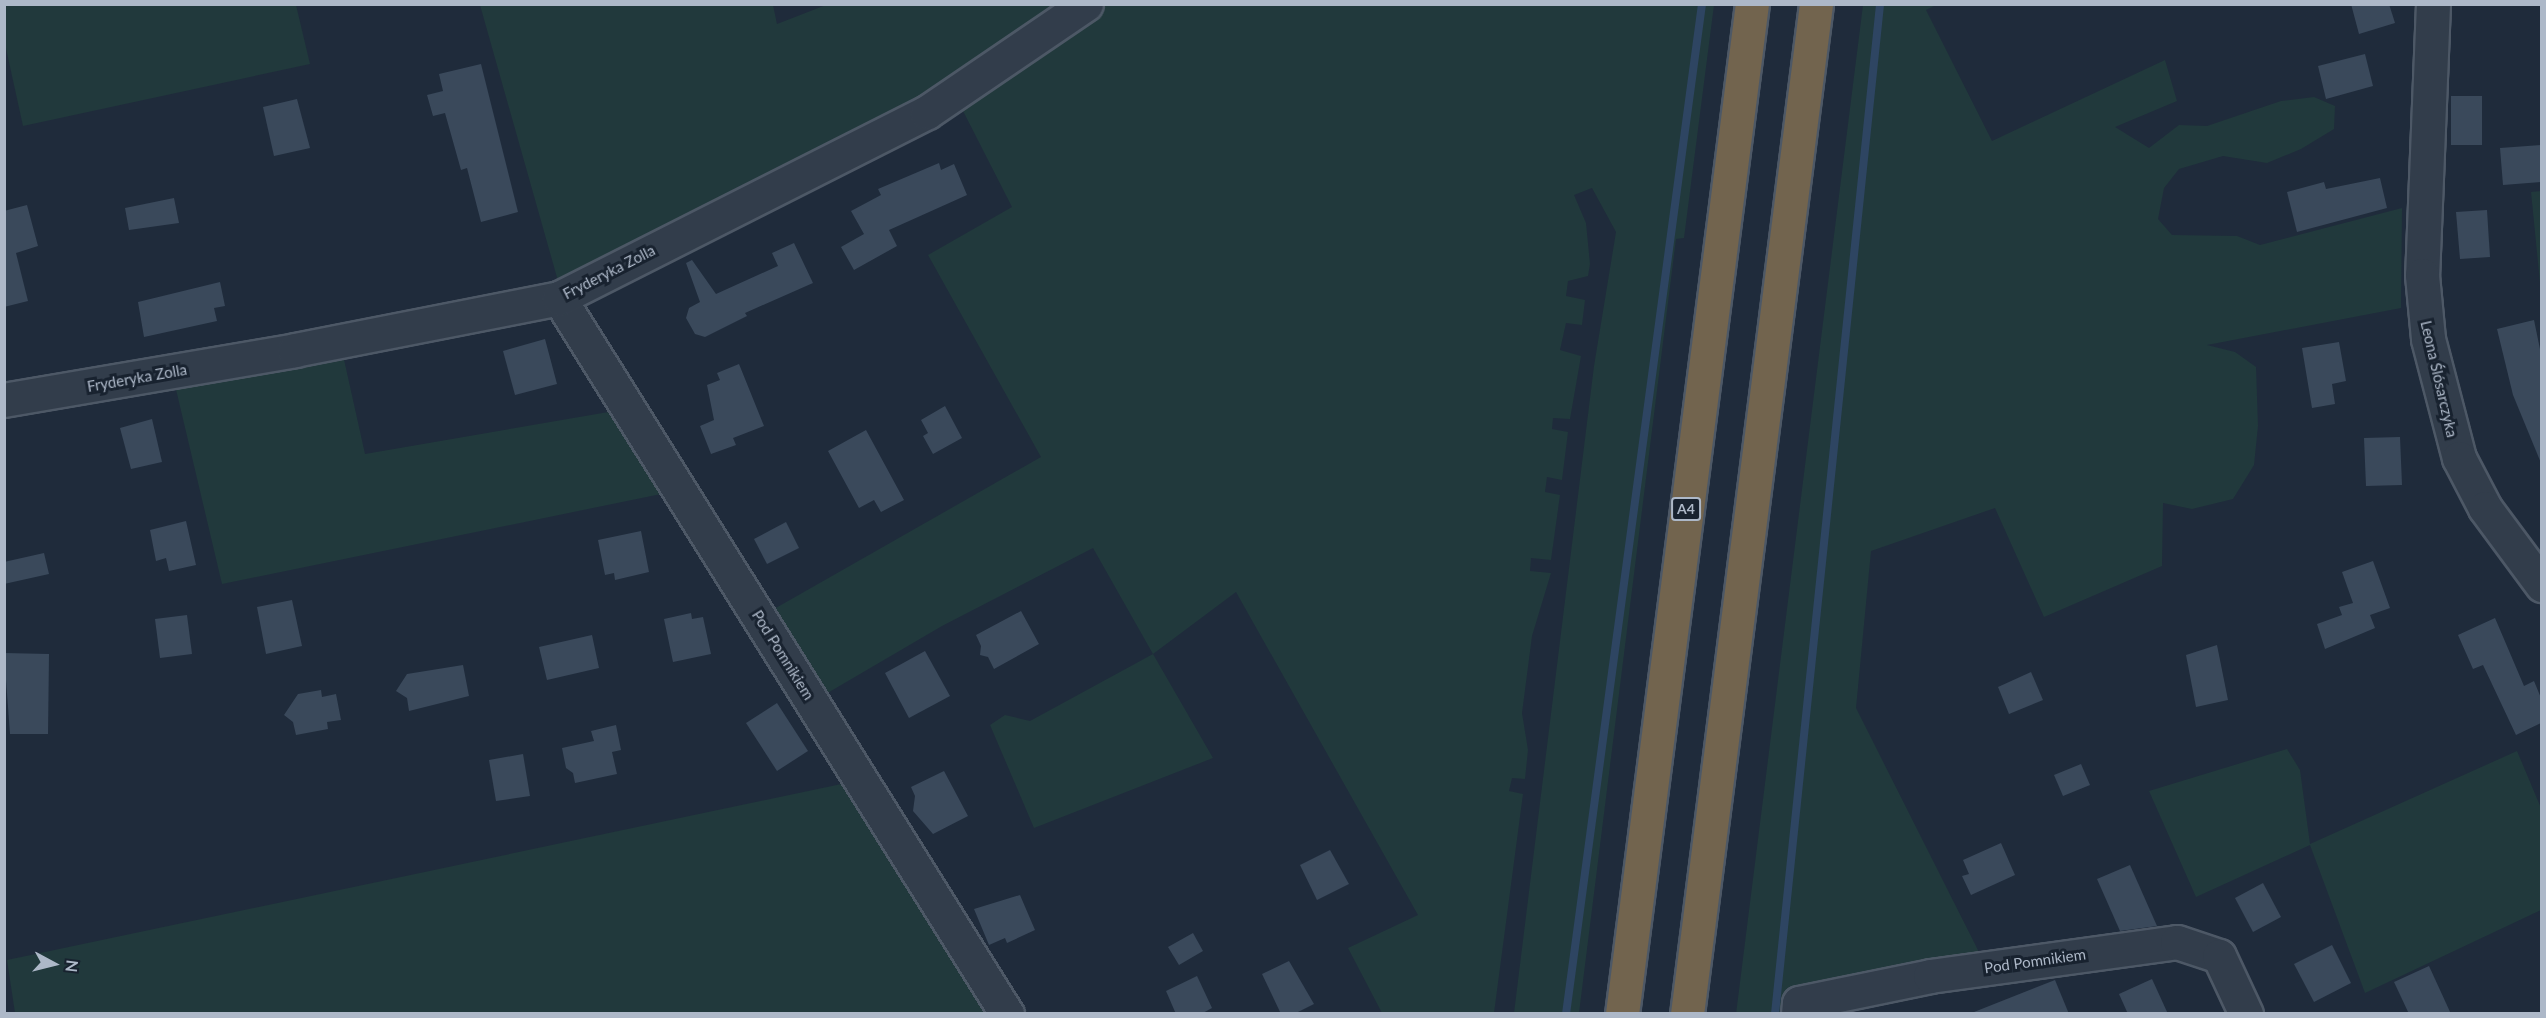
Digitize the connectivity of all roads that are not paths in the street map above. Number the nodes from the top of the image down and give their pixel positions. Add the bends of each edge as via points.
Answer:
1 (1086, 4) edge
2 (1752, 4) edge
3 (1816, 4) edge
4 (2433, 4) edge
5 (559, 298) junction
6 (4, 400) edge
7 (2541, 585) edge
8 (1007, 1014) edge
9 (1622, 1014) edge
10 (1687, 1014) edge
11 (1798, 1014) edge
12 (2246, 1014) edge

1 - 5 street, Fryderyka Zolla via 927,112
2 - 9 highway, A4
3 - 10 highway
4 - 7 street, Leona Ślósarczyka via 2422,275 2428,339 2459,458 2485,508
5 - 6 street, Fryderyka Zolla via 295,350
5 - 8 street, Pod Pomnikiem
11 - 12 street, Pod Pomnikiem via 1799,1003 1930,976 2177,942 2219,956

